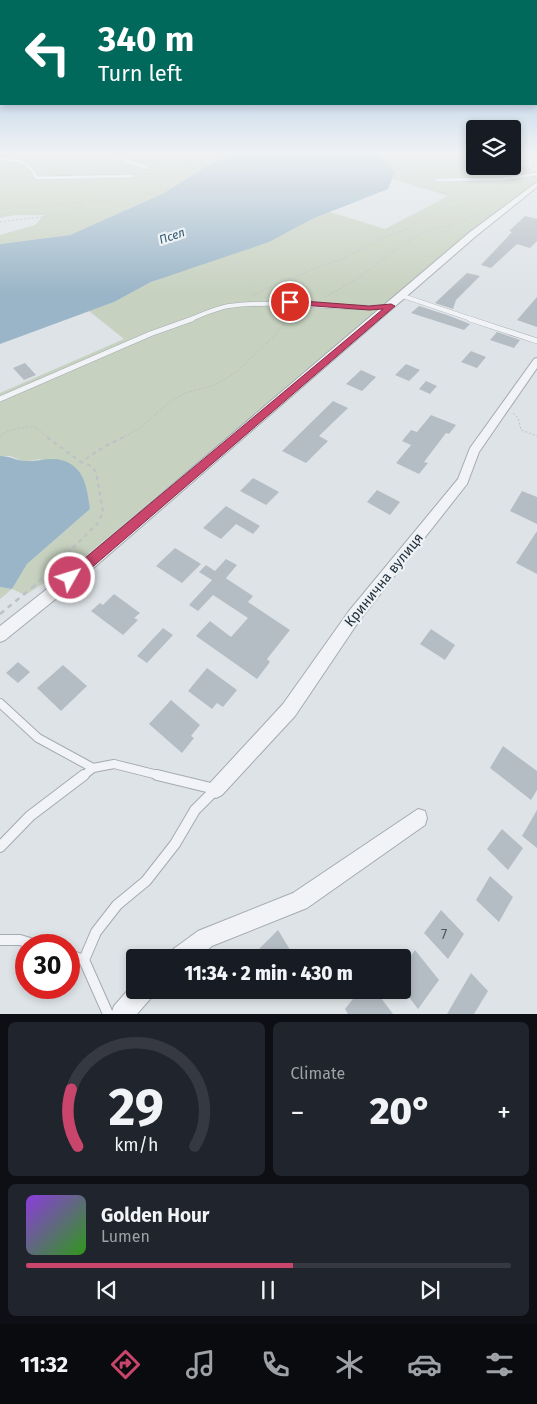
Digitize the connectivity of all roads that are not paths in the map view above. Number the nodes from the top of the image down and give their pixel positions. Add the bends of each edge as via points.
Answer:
1 (517, 199) edge
2 (403, 296) junction
3 (391, 306) junction
4 (537, 341) edge
5 (537, 361) edge
6 (0, 399) edge
7 (0, 635) edge
8 (0, 703) edge
9 (93, 768) junction
10 (216, 790) junction
11 (418, 818) dead end
12 (0, 846) edge
13 (0, 940) edge
14 (15, 940) edge
15 (192, 949) edge
16 (80, 959) edge
17 (84, 960) junction
18 (135, 999) edge
19 (108, 1014) edge
20 (122, 1014) edge

1 - 2 street
2 - 3 street
2 - 4 lane
3 - 6 lane via 369,308 299,303 227,306 150,334
3 - 7 street
5 - 10 street, Кринична вулиця via 474,451 463,481 354,616 289,710
8 - 9 lane via 38,738
9 - 10 lane via 114,764
9 - 12 lane via 30,816
10 - 17 lane via 195,810 175,844 146,881 117,905 96,932
11 - 15 street via 300,901 206,938
13 - 14 lane
16 - 17 lane
17 - 19 lane
18 - 20 street

